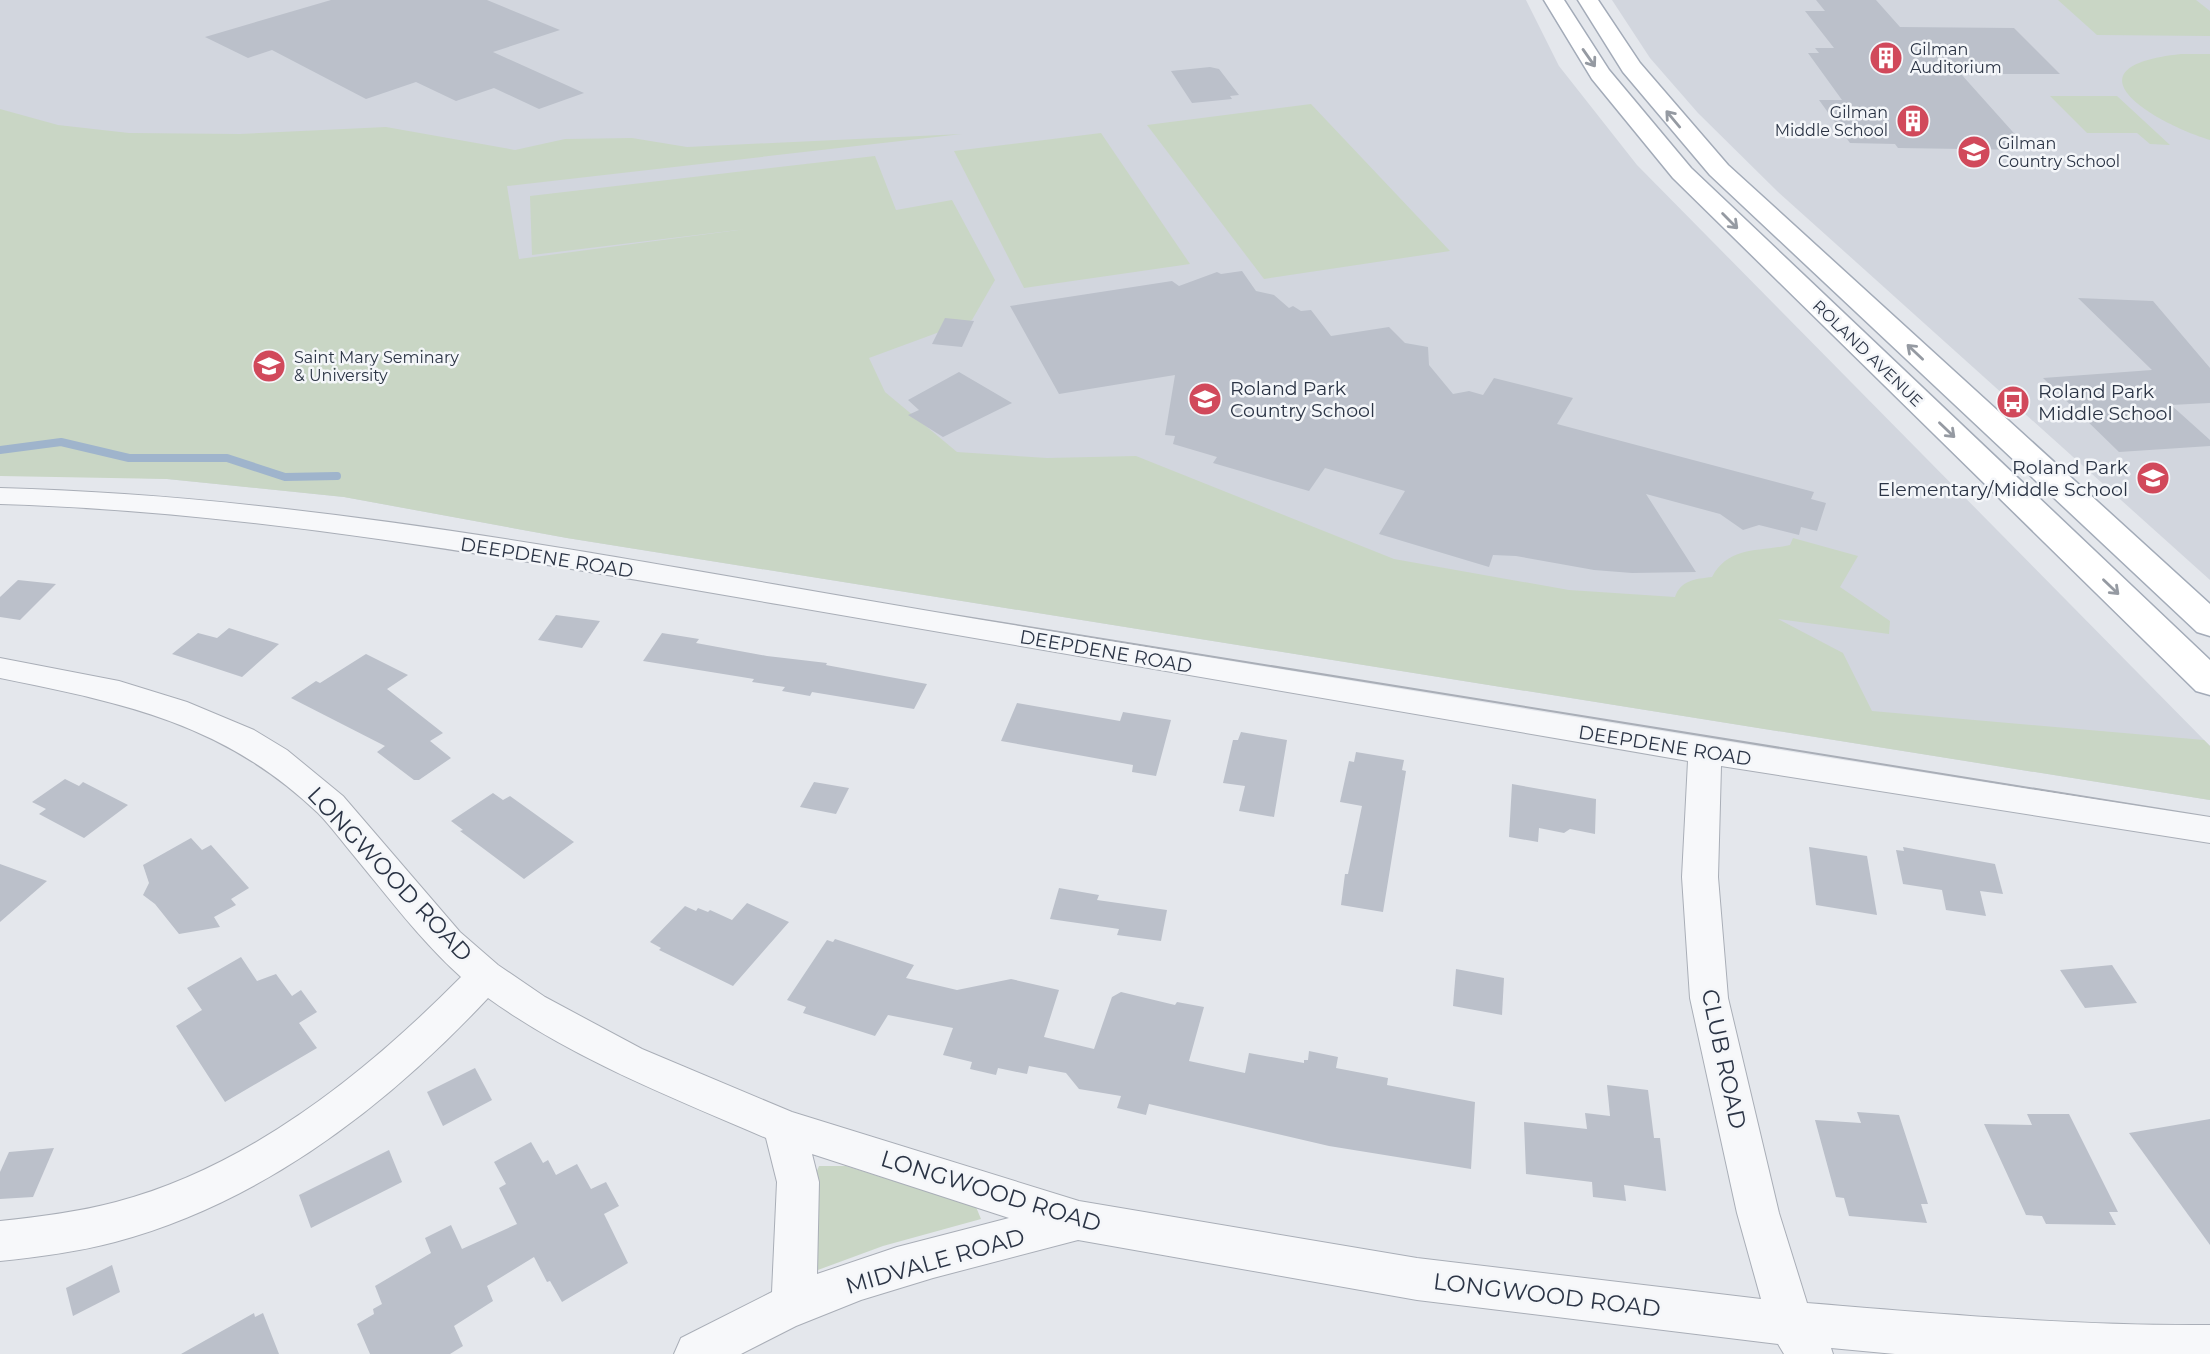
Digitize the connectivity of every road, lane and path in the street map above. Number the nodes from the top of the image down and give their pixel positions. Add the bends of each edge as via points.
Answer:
1 (1554, 0) edge
2 (1588, 0) edge
3 (0, 496) edge
4 (2210, 624) edge
5 (0, 668) edge
6 (2210, 682) edge
7 (1705, 752) junction
8 (2210, 830) edge
9 (485, 976) junction
10 (784, 1127) junction
11 (1079, 1221) junction
12 (0, 1241) edge
13 (793, 1305) junction
14 (1801, 1339) edge
15 (2210, 1347) edge
16 (697, 1354) edge

1 -> 6 main road, ROLAND AVENUE via 1600,74 1682,173
4 -> 2 main road, ROLAND AVENUE via 1718,170 1631,67
3 - 7 street, DEEPDENE ROAD via 71,498 306,520 552,557
5 - 9 street, LONGWOOD ROAD via 108,689 176,710 242,738 275,758 331,805 447,942
7 - 8 street, DEEPDENE ROAD
7 - 14 street, CLUB ROAD via 1700,877 1707,985 1758,1213
9 - 10 street, LONGWOOD ROAD via 531,1008 628,1061
9 - 12 street via 359,1095 253,1167 145,1214 66,1234
10 - 11 street, LONGWOOD ROAD
10 - 13 street via 798,1182
11 - 13 street, MIDVALE ROAD via 937,1256
11 - 14 street, LONGWOOD ROAD
13 - 16 street, MIDVALE ROAD
14 - 15 street, LONGWOOD ROAD

